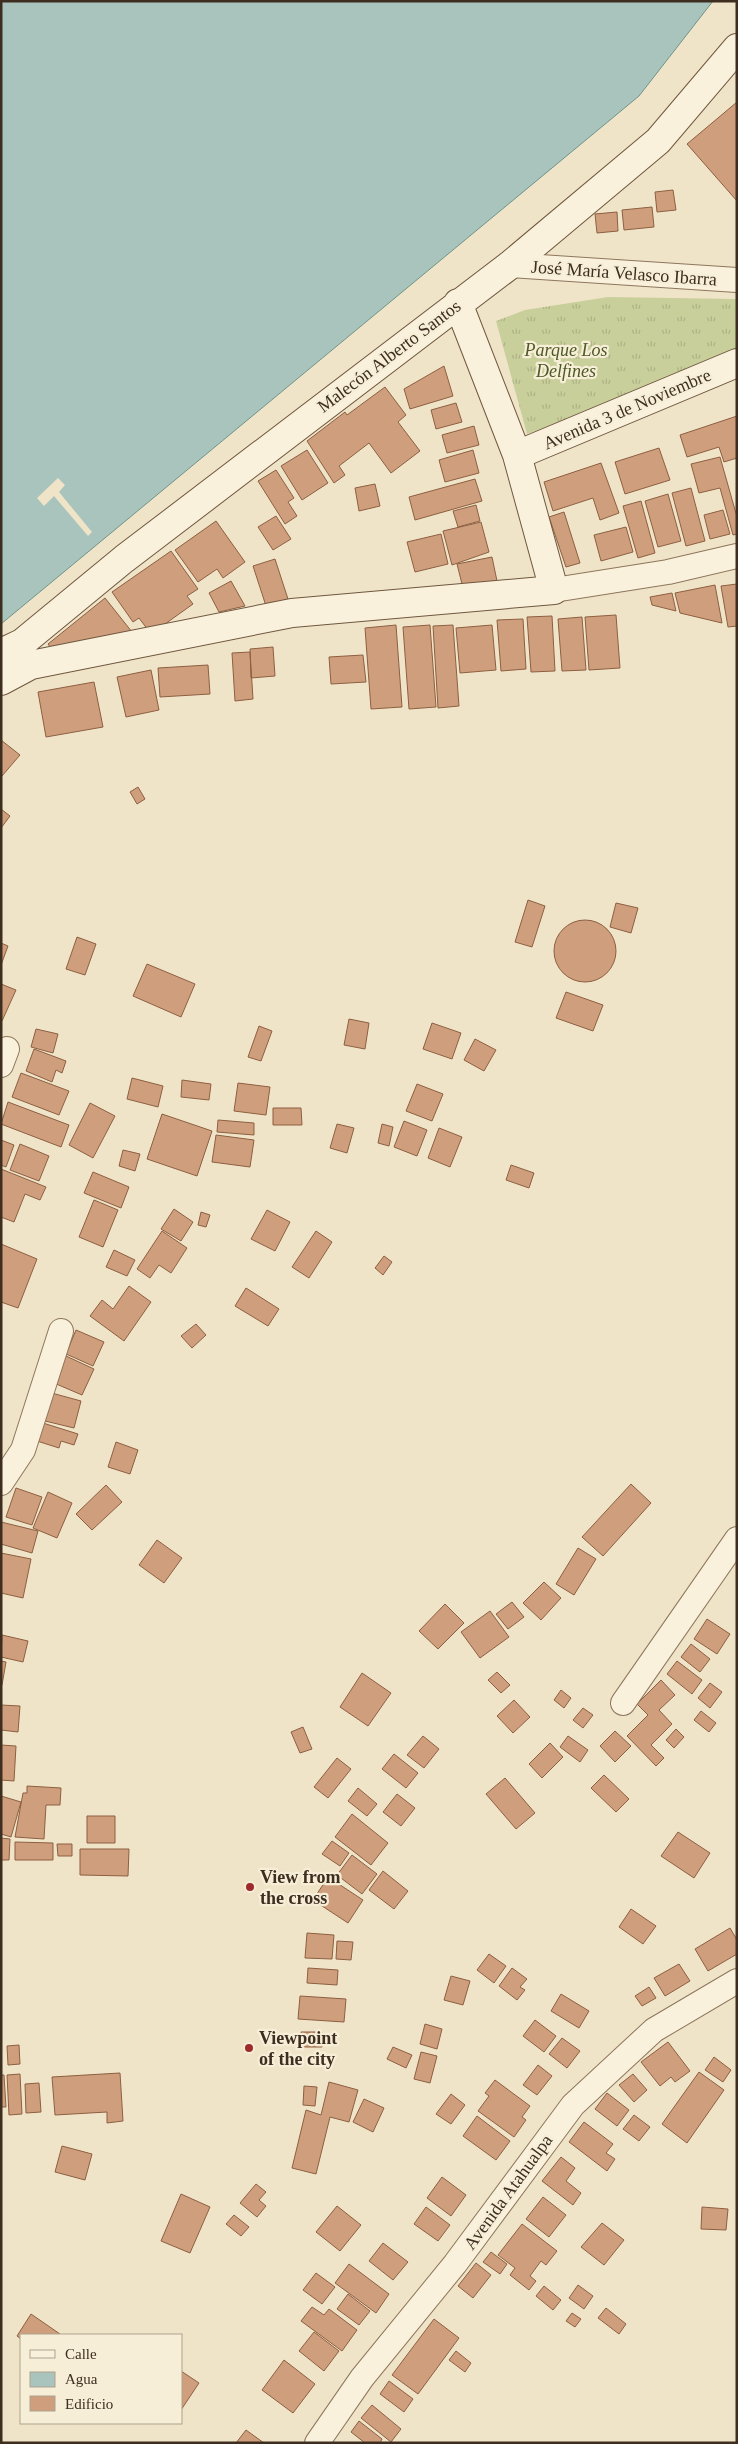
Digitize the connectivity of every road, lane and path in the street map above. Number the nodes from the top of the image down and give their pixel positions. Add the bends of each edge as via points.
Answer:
1 (737, 48) edge
2 (510, 265) junction
3 (737, 280) edge
4 (458, 302) junction
5 (737, 363) edge
6 (517, 456) junction
7 (737, 556) edge
8 (554, 590) junction
9 (18, 654) edge
10 (1, 681) edge
11 (61, 1331) dead end
12 (1, 1483) edge
13 (737, 1539) edge
14 (623, 1702) dead end
15 (737, 1981) edge
16 (317, 2443) edge

1 - 2 main road, Malecón Alberto Santos via 658,141
2 - 3 street, José María Velasco Ibarra
2 - 4 main road, Malecón Alberto Santos
4 - 6 main road
4 - 9 main road, Malecón Alberto Santos via 124,559
5 - 6 main road, Avenida 3 de Noviembre
6 - 8 main road
7 - 8 street via 668,572
8 - 9 main road via 292,613
9 - 10 main road
11 - 12 street via 23,1450
13 - 14 street
15 - 16 street, Avenida Atahualpa via 654,2030 573,2105 455,2264 362,2378

